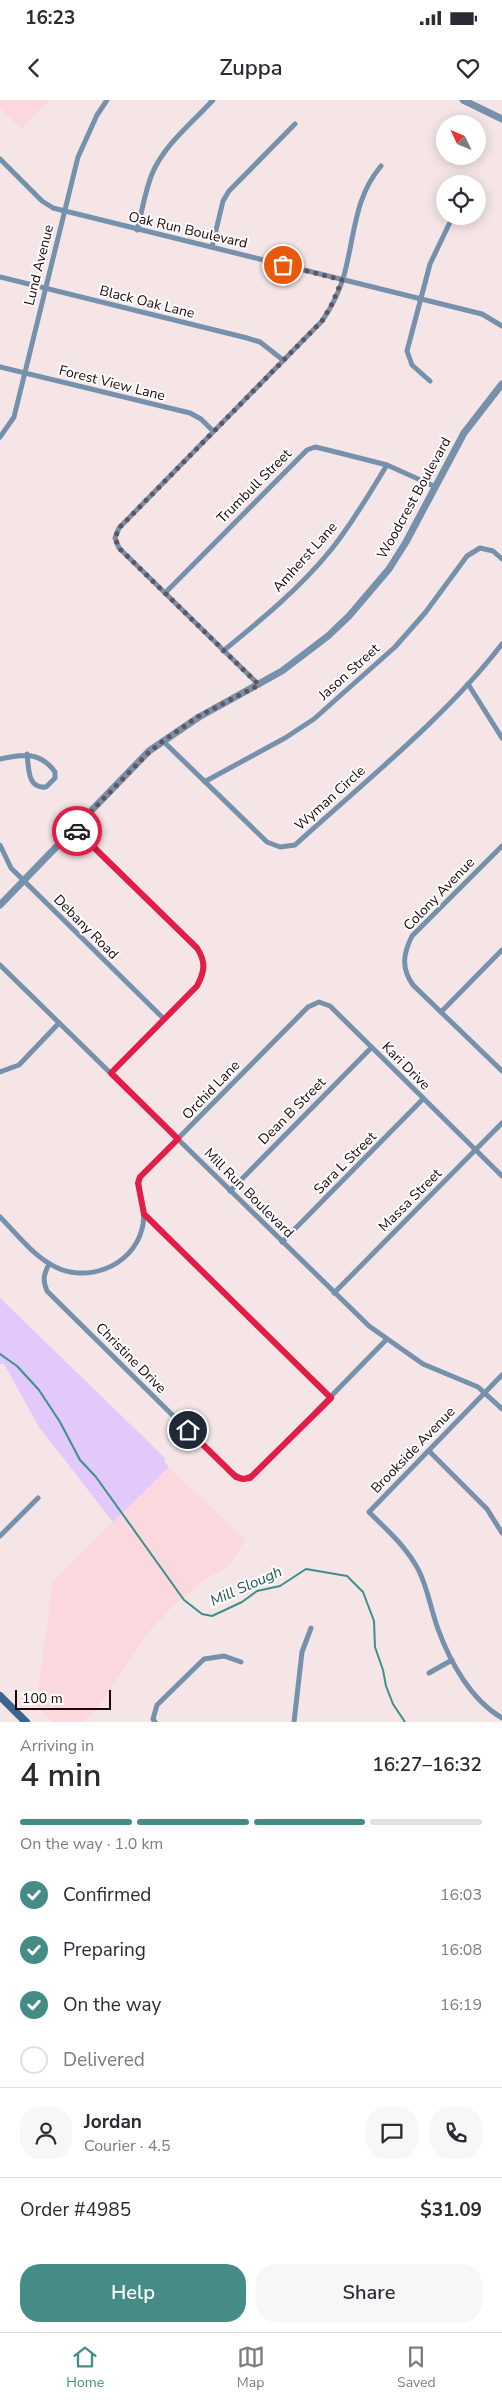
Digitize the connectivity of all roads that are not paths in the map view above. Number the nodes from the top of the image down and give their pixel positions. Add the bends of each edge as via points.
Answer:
1 (107, 100) edge
2 (213, 100) edge
3 (463, 100) edge
4 (502, 119) edge
5 (295, 124) dead end
6 (0, 159) edge
7 (381, 166) dead end
8 (64, 211) junction
9 (449, 225) edge
10 (137, 230) junction
11 (212, 248) junction
12 (0, 278) edge
13 (342, 280) junction
14 (45, 289) junction
15 (420, 299) junction
16 (502, 326) edge
17 (283, 360) junction
18 (0, 367) edge
19 (25, 373) junction
20 (430, 381) dead end
21 (502, 384) edge
22 (213, 431) junction
23 (0, 437) edge
24 (387, 465) junction
25 (436, 487) junction
26 (502, 559) edge
27 (165, 593) junction
28 (502, 644) edge
29 (223, 651) junction
30 (468, 684) junction
31 (259, 685) junction
32 (502, 738) edge
33 (163, 741) junction
34 (27, 754) junction
35 (0, 759) edge
36 (206, 781) junction
37 (75, 828) junction
38 (0, 845) edge
39 (502, 846) edge
40 (24, 881) junction
41 (0, 905) edge
42 (502, 950) edge
43 (0, 965) edge
44 (319, 1002) joint
45 (441, 1012) junction
46 (164, 1019) junction
47 (59, 1023) junction
48 (371, 1048) junction
49 (502, 1071) edge
50 (0, 1072) edge
51 (111, 1073) junction
52 (423, 1099) junction
53 (502, 1123) edge
54 (178, 1139) junction
55 (476, 1150) junction
56 (502, 1176) edge
57 (230, 1191) junction
58 (144, 1214) junction
59 (0, 1217) edge
60 (282, 1242) junction
61 (49, 1264) junction
62 (334, 1293) junction
63 (386, 1340) junction
64 (502, 1375) edge
65 (484, 1393) junction
66 (331, 1398) junction
67 (502, 1409) edge
68 (429, 1451) junction
69 (38, 1498) dead end
70 (502, 1533) edge
71 (0, 1536) edge
72 (311, 1628) dead end
73 (452, 1660) junction
74 (241, 1662) dead end
75 (429, 1673) dead end
76 (0, 1696) edge
77 (502, 1718) edge
78 (26, 1722) edge
79 (155, 1722) edge
80 (294, 1722) edge

1 - 8 street, Lund Avenue via 96,115 78,156
2 - 10 street via 167,149 156,166
3 - 4 street
5 - 11 street via 229,191 223,201
6 - 8 street, Oak Run Boulevard via 48,206
7 - 13 street via 362,194
8 - 10 street, Oak Run Boulevard
8 - 14 street, Lund Avenue
9 - 15 street via 430,264
10 - 11 street, Oak Run Boulevard
11 - 13 street, Oak Run Boulevard
12 - 14 street, Black Oak Lane
13 - 15 street, Oak Run Boulevard
13 - 17 street via 322,321
14 - 17 street, Black Oak Lane via 247,338 260,342
14 - 19 street, Lund Avenue
15 - 16 street, Oak Run Boulevard via 482,314
15 - 20 street via 406,351 412,365
17 - 22 street
18 - 19 street, Forest View Lane
19 - 22 street, Forest View Lane via 190,413
19 - 23 street, Lund Avenue via 14,417
21 - 25 street, Woodcrest Boulevard via 464,433
22 - 27 street via 119,528 115,538 119,548
24 - 25 street, Trumbull Street
24 - 27 street, Trumbull Street via 324,448 307,450
24 - 29 street, Amherst Lane via 330,551 265,616
25 - 31 street, Woodcrest Boulevard via 406,542 371,592 328,636
26 - 36 street, Jason Street via 493,551 480,548 467,556 426,613 395,647 314,719
27 - 29 street
28 - 30 street, Wyman Circle
29 - 31 street
30 - 32 street
30 - 36 street, Wyman Circle via 295,845 280,847 267,842
31 - 33 street, Woodcrest Boulevard via 199,716
33 - 36 street, Wyman Circle
33 - 37 street, Woodcrest Boulevard
34 - 34 street via 44,760 55,772 55,778 46,787 40,788 30,779
34 - 35 street
37 - 40 street, Woodcrest Boulevard
37 - 46 street via 197,948 203,958 202,976 197,986
38 - 40 street, Debany Road via 11,868
39 - 45 street, Colony Avenue via 412,936 405,949 403,963 407,976
40 - 41 street, Woodcrest Boulevard
40 - 46 street, Debany Road
42 - 45 street
43 - 47 street, Mill Run Boulevard
44 - 48 street, Kari Drive via 330,1006
44 - 54 street, Orchid Lane via 308,1007
45 - 49 street
46 - 51 street
47 - 50 street via 20,1065
47 - 51 street, Mill Run Boulevard
48 - 52 street, Kari Drive
48 - 57 street, Dean B Street
51 - 54 street, Mill Run Boulevard
52 - 55 street, Kari Drive
52 - 60 street, Sara L Street
53 - 55 street, Massa Street
54 - 57 street, Mill Run Boulevard
54 - 58 street, Orchid Lane via 140,1177 138,1183
55 - 56 street, Kari Drive
55 - 62 street, Massa Street
57 - 60 street, Mill Run Boulevard
58 - 61 street, Orchid Lane via 138,1239 118,1264 86,1274 63,1271
58 - 66 street
59 - 61 street, Orchid Lane
60 - 62 street, Mill Run Boulevard
61 - 66 street, Christine Drive via 44,1275 47,1291 230,1472 243,1479 255,1474
62 - 63 street, Mill Run Boulevard
63 - 65 street, Mill Run Boulevard via 423,1364 472,1383
63 - 66 street
64 - 65 street, Brookside Avenue
65 - 67 street, Mill Run Boulevard
65 - 68 street, Brookside Avenue
68 - 70 street via 488,1509
68 - 73 street, Brookside Avenue via 369,1512 409,1553 418,1569 437,1628
69 - 71 street
72 - 80 street via 302,1652
73 - 75 street
73 - 77 street, Brookside Avenue via 481,1703
74 - 79 street via 224,1656 204,1659 157,1705 152,1718
76 - 78 main road

